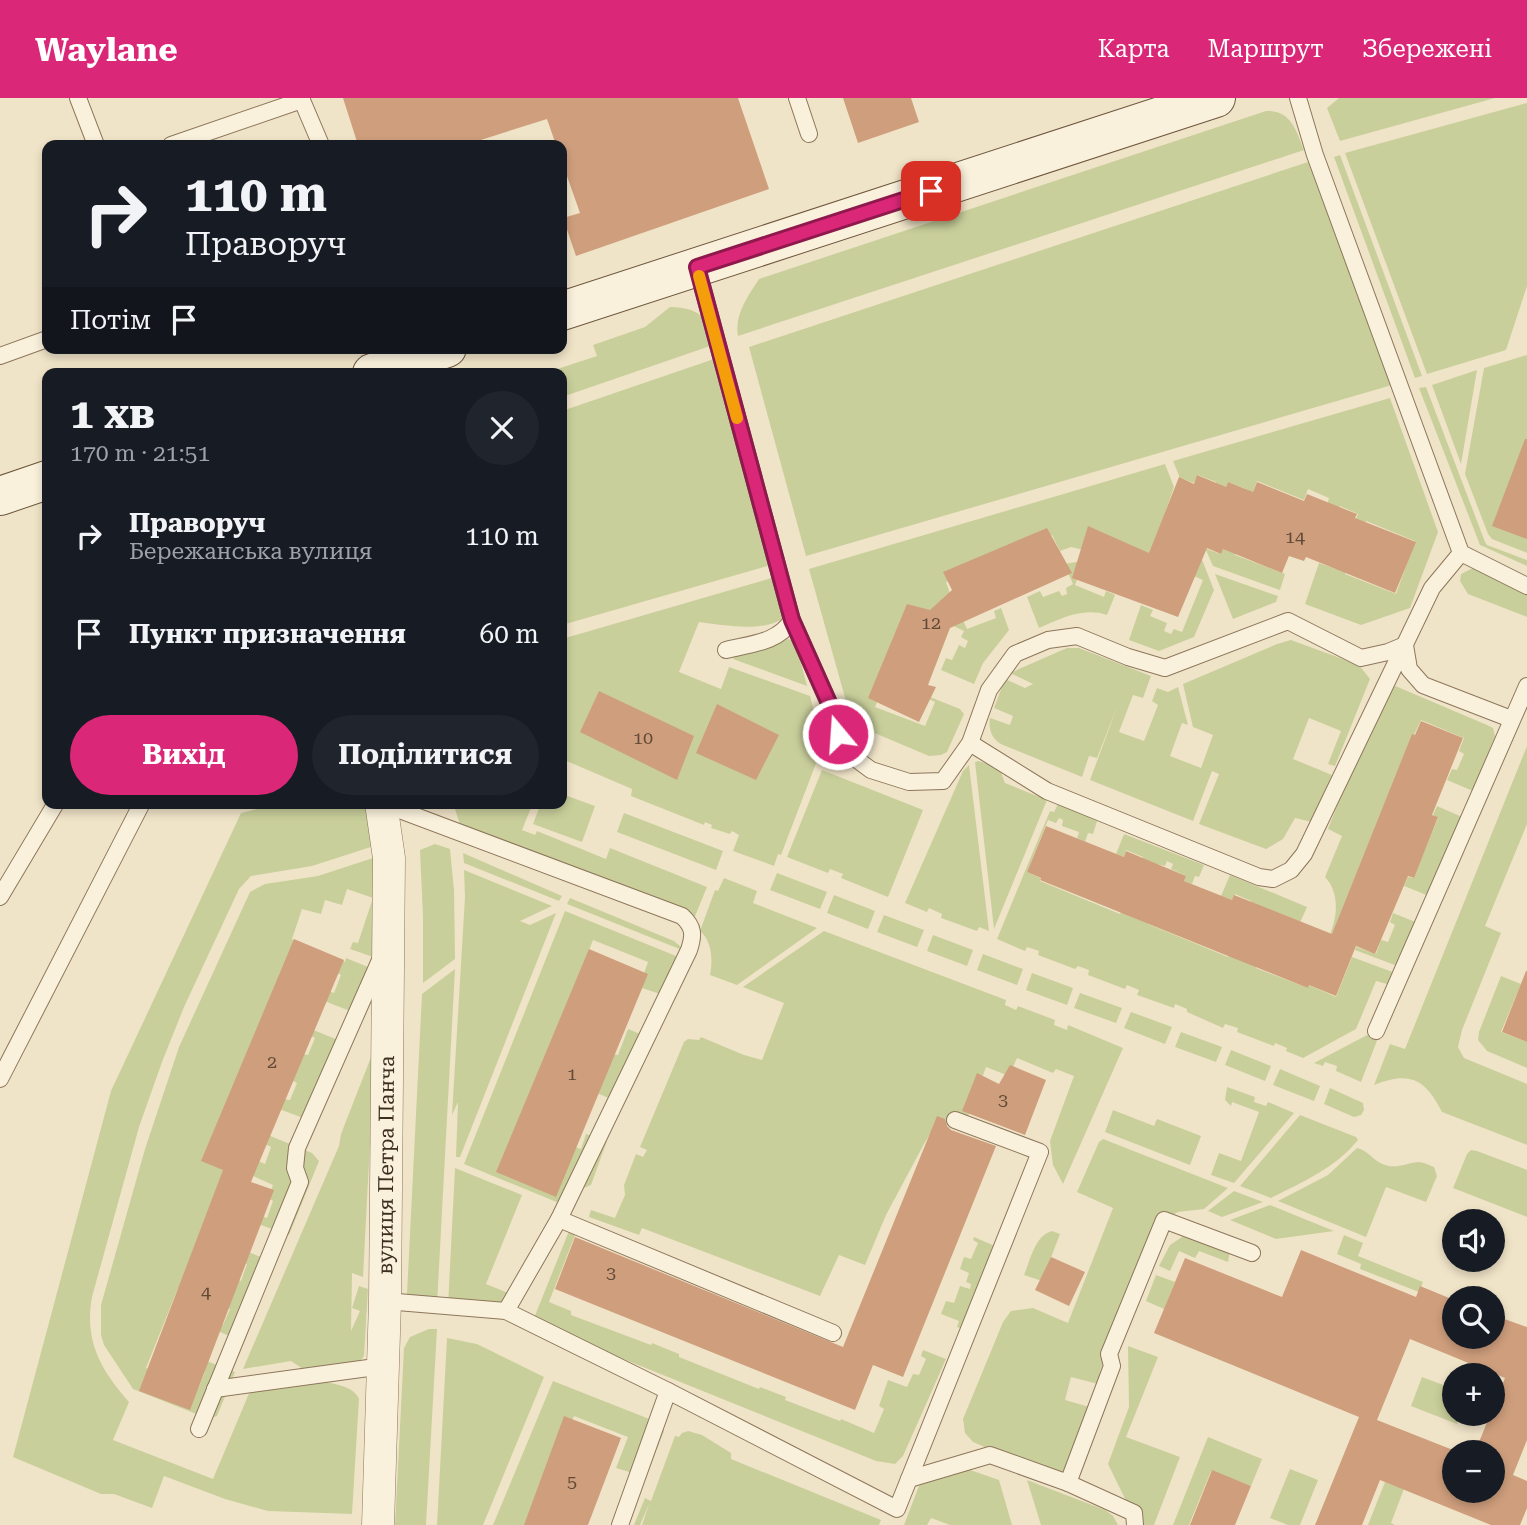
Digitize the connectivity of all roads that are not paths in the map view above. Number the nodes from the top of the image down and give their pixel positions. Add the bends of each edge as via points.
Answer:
1 (78, 98) edge
2 (797, 98) edge
3 (1216, 98) edge
4 (1298, 98) edge
5 (301, 99) edge
6 (809, 134) dead end
7 (94, 140) edge
8 (185, 140) edge
9 (319, 140) edge
10 (697, 267) junction
11 (567, 309) edge
12 (42, 341) edge
13 (407, 354) edge
14 (0, 356) edge
15 (381, 368) edge
16 (42, 482) edge
17 (0, 496) edge
18 (1461, 553) junction
19 (1527, 586) edge
20 (792, 620) junction
21 (1405, 645) junction
22 (726, 650) dead end
23 (1527, 686) edge
24 (1511, 719) junction
25 (970, 743) junction
26 (52, 809) edge
27 (139, 809) edge
28 (382, 809) edge
29 (397, 809) edge
30 (0, 897) edge
31 (388, 943) junction
32 (1376, 1031) dead end
33 (0, 1079) edge
34 (955, 1119) dead end
35 (559, 1219) junction
36 (1252, 1253) dead end
37 (385, 1301) junction
38 (506, 1311) junction
39 (833, 1333) dead end
40 (383, 1366) junction
41 (215, 1389) junction
42 (668, 1391) junction
43 (199, 1429) dead end
44 (909, 1479) junction
45 (1068, 1483) junction
46 (378, 1525) edge
47 (620, 1525) edge
48 (1135, 1525) edge

1 - 7 lane
2 - 6 lane
3 - 10 street
4 - 18 lane
5 - 8 lane
5 - 9 lane
10 - 11 street
10 - 20 lane
12 - 14 lane
13 - 15 street
16 - 17 street
18 - 19 lane
18 - 21 lane via 1432,588
20 - 22 lane via 777,636
20 - 25 lane via 848,753 871,770 909,782 943,781
21 - 24 lane via 1409,669 1423,685
21 - 25 lane via 1361,658 1288,621 1165,667 1077,636 1048,640 1015,654 998,675
21 - 25 lane via 1304,854 1291,870 1273,879 1219,862 1047,791
23 - 24 lane
24 - 32 lane
26 - 30 lane
27 - 33 lane
28 - 31 street, вулиця Петра Панча via 389,858
29 - 35 lane via 682,916 692,925 689,950
31 - 37 street, вулиця Петра Панча
31 - 41 lane via 297,1148 295,1168 300,1182
34 - 44 lane via 1040,1152
35 - 38 lane
35 - 39 lane
36 - 45 lane via 1164,1220 1109,1354 1111,1366
37 - 38 lane
37 - 40 street, вулиця Петра Панча
38 - 42 lane
40 - 41 lane
40 - 46 street, вулиця Петра Панча
41 - 43 lane
42 - 44 lane via 897,1509
42 - 47 lane
44 - 45 lane via 990,1455
45 - 48 lane via 1134,1513

